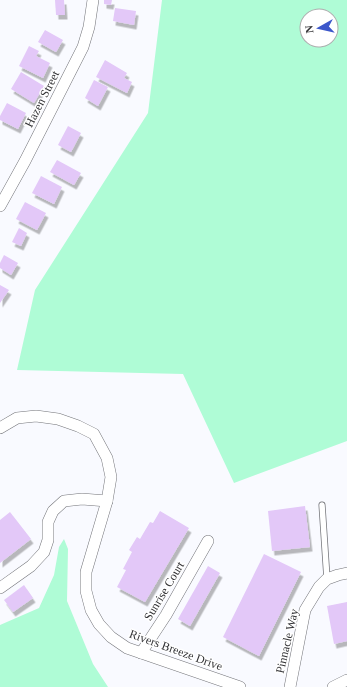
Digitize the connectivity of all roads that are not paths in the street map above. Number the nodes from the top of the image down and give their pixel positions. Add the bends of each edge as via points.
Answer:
1 (93, 0) edge
2 (0, 206) edge
3 (0, 428) edge
4 (107, 501) junction
5 (322, 505) dead end
6 (208, 541) dead end
7 (347, 573) edge
8 (327, 579) junction
9 (0, 588) edge
10 (141, 653) junction
11 (347, 680) edge
12 (240, 687) edge
13 (290, 687) edge
14 (333, 687) edge

1 - 2 street, Hazen Street via 83,47
3 - 4 street, Rivers Breeze Drive via 17,418 36,416 58,419 94,434 107,458 111,478
4 - 9 street via 64,501 53,511 48,522 48,540 44,552 31,566
4 - 10 street, Rivers Breeze Drive via 86,572 86,591 91,610 110,637
5 - 8 lane
6 - 10 street, Sunrise Court
7 - 8 street
8 - 13 street, Pinnacle Way via 305,610
10 - 12 street, Rivers Breeze Drive
11 - 14 street

